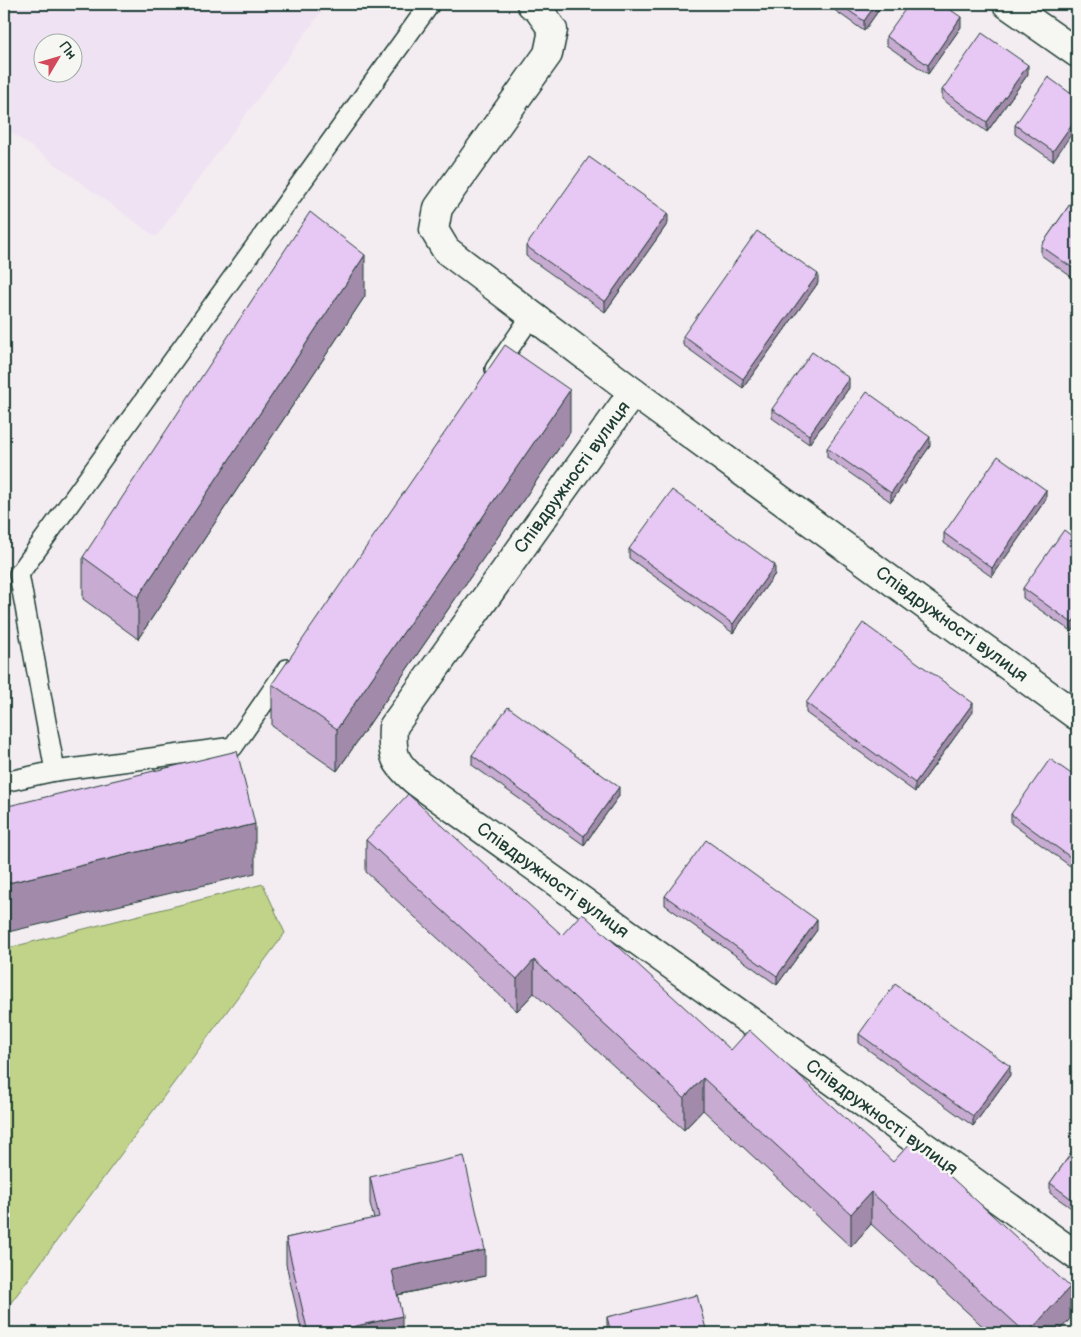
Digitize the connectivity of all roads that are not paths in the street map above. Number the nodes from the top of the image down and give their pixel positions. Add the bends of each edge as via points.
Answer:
1 (430, 4) edge
2 (531, 4) edge
3 (1007, 4) edge
4 (1077, 53) edge
5 (532, 315) junction
6 (487, 380) edge
7 (633, 392) junction
8 (295, 657) edge
9 (1077, 716) edge
10 (55, 771) junction
11 (4, 782) edge
12 (1077, 1256) edge

1 - 10 lane via 19,574
2 - 5 street, Співдружності вулиця via 553,30 548,54 438,208 434,230 446,250
3 - 4 street
5 - 6 lane
5 - 7 street, Співдружності вулиця
7 - 9 street, Співдружності вулиця
7 - 12 street, Співдружності вулиця via 393,726 392,750 403,771 418,783
8 - 10 lane via 232,747
10 - 11 lane

